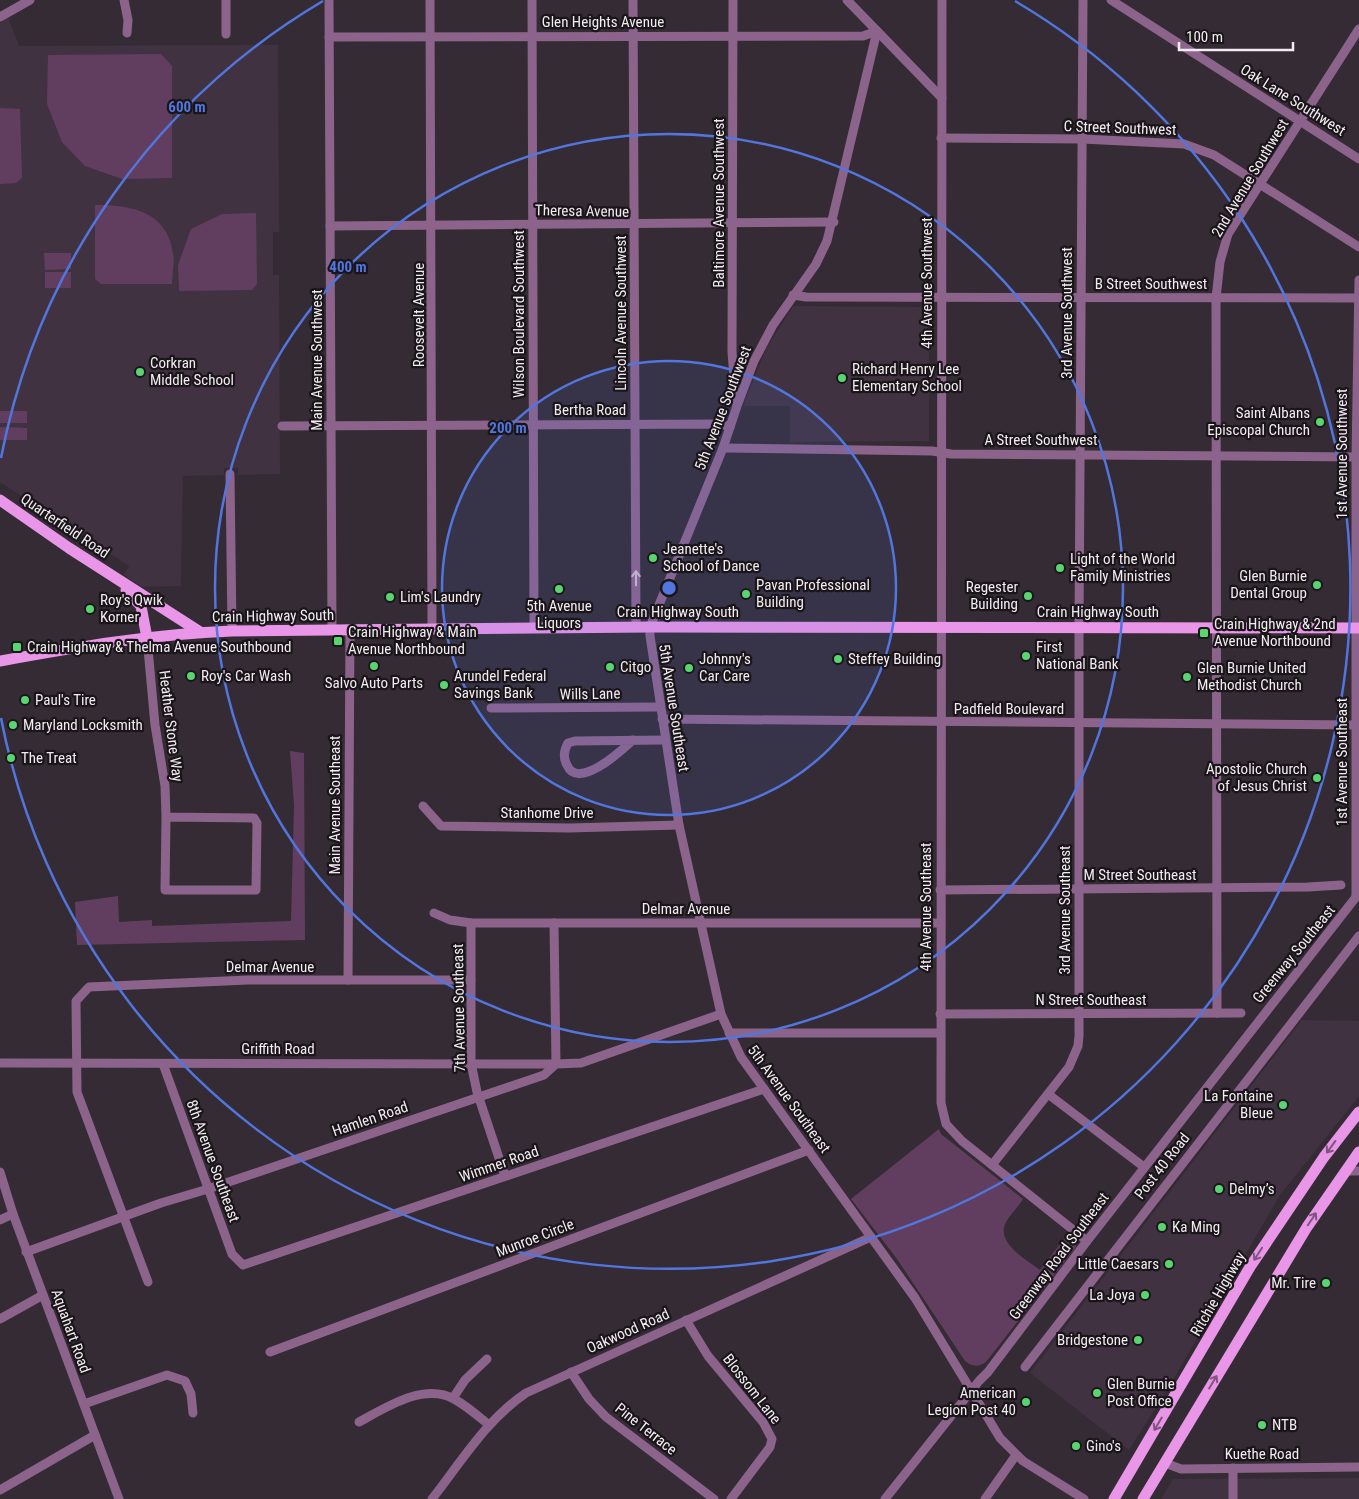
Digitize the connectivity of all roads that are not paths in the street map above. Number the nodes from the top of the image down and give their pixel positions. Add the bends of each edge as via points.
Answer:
1 (30, 0) edge
2 (124, 0) edge
3 (226, 0) edge
4 (329, 0) edge
5 (430, 0) edge
6 (532, 0) edge
7 (633, 0) edge
8 (733, 0) edge
9 (847, 0) edge
10 (942, 0) edge
11 (1084, 0) edge
12 (1111, 0) edge
13 (0, 17) edge
14 (1359, 29) edge
15 (876, 32) junction
16 (127, 33) dead end
17 (226, 34) dead end
18 (532, 36) junction
19 (634, 36) junction
20 (734, 36) junction
21 (330, 37) junction
22 (430, 38) junction
23 (942, 98) junction
24 (1300, 122) junction
25 (942, 138) junction
26 (1082, 139) junction
27 (1359, 159) edge
28 (1259, 183) junction
29 (834, 222) junction
30 (733, 223) junction
31 (532, 224) junction
32 (635, 225) junction
33 (330, 226) junction
34 (432, 226) junction
35 (1359, 247) edge
36 (1359, 280) edge
37 (793, 295) junction
38 (941, 297) junction
39 (1081, 298) junction
40 (1216, 298) junction
41 (1358, 298) edge
42 (737, 406) junction
43 (534, 424) junction
44 (635, 424) junction
45 (433, 425) junction
46 (282, 426) dead end
47 (331, 426) junction
48 (730, 427) junction
49 (723, 448) junction
50 (940, 452) junction
51 (1080, 454) junction
52 (1218, 455) junction
53 (1357, 457) edge
54 (230, 474) dead end
55 (0, 500) edge
56 (113, 576) junction
57 (650, 626) junction
58 (940, 626) junction
59 (636, 627) junction
60 (1079, 627) junction
61 (1218, 627) junction
62 (534, 628) junction
63 (1357, 628) edge
64 (432, 629) junction
65 (332, 630) junction
66 (350, 630) junction
67 (232, 631) junction
68 (200, 632) junction
69 (147, 638) junction
70 (0, 661) edge
71 (660, 707) junction
72 (491, 708) dead end
73 (662, 719) junction
74 (940, 722) junction
75 (1079, 723) junction
76 (1217, 724) junction
77 (1357, 725) junction
78 (633, 740) junction
79 (665, 740) junction
80 (423, 806) dead end
81 (166, 817) junction
82 (679, 825) junction
83 (1341, 885) dead end
84 (1216, 888) junction
85 (1078, 889) junction
86 (940, 890) junction
87 (1358, 898) edge
88 (434, 913) dead end
89 (554, 923) junction
90 (701, 923) junction
91 (940, 923) junction
92 (471, 924) junction
93 (1359, 936) edge
94 (348, 980) junction
95 (471, 980) junction
96 (1241, 1013) dead end
97 (721, 1014) junction
98 (940, 1014) junction
99 (1079, 1014) junction
100 (1217, 1014) junction
101 (1252, 1028) joint
102 (728, 1033) junction
103 (940, 1033) junction
104 (0, 1063) edge
105 (76, 1063) junction
106 (470, 1063) junction
107 (163, 1064) junction
108 (556, 1064) junction
109 (764, 1089) junction
110 (1048, 1094) junction
111 (479, 1097) junction
112 (1359, 1112) edge
113 (809, 1150) junction
114 (1359, 1152) edge
115 (992, 1165) junction
116 (1144, 1167) junction
117 (1345, 1171) junction
118 (1359, 1171) edge
119 (0, 1172) edge
120 (505, 1176) junction
121 (208, 1189) junction
122 (13, 1214) junction
123 (123, 1218) junction
124 (0, 1220) edge
125 (871, 1237) junction
126 (1087, 1241) junction
127 (26, 1252) junction
128 (242, 1265) joint
129 (148, 1282) dead end
130 (43, 1295) junction
131 (0, 1319) edge
132 (686, 1320) junction
133 (270, 1352) dead end
134 (487, 1359) dead end
135 (1025, 1367) dead end
136 (571, 1372) junction
137 (971, 1391) junction
138 (453, 1398) junction
139 (84, 1404) junction
140 (193, 1413) dead end
141 (359, 1422) dead end
142 (489, 1425) junction
143 (95, 1435) junction
144 (1016, 1455) junction
145 (1165, 1462) junction
146 (1359, 1467) edge
147 (1233, 1468) junction
148 (0, 1490) edge
149 (119, 1499) edge
150 (432, 1499) edge
151 (714, 1499) edge
152 (731, 1499) edge
153 (886, 1499) edge
154 (985, 1499) edge
155 (1084, 1499) edge
156 (1114, 1499) edge
157 (1144, 1499) edge
158 (1233, 1499) edge

1 - 13 street
2 - 16 street
3 - 17 street
4 - 21 street, Main Avenue Southwest
5 - 22 street, Roosevelt Avenue
6 - 18 street, Wilson Boulevard Southwest
7 - 19 street, Lincoln Avenue Southwest
8 - 20 street, Baltimore Avenue Southwest
9 - 15 street
10 - 23 street, 4th Avenue Southwest
11 - 26 street, 3rd Avenue Southwest
12 - 24 street, Oak Lane Southwest
14 - 24 street, 2nd Avenue Southwest
15 - 20 street, Glen Heights Avenue via 863,36
15 - 23 street
15 - 29 street, 5th Avenue Southwest
18 - 19 street, Glen Heights Avenue
18 - 22 street, Glen Heights Avenue
18 - 31 street, Wilson Boulevard Southwest
19 - 20 street, Glen Heights Avenue
19 - 32 street, Lincoln Avenue Southwest
20 - 30 street, Baltimore Avenue Southwest
21 - 22 street, Glen Heights Avenue
21 - 33 street, Main Avenue Southwest
22 - 34 street, Roosevelt Avenue
23 - 25 street, 4th Avenue Southwest
24 - 27 street, Oak Lane Southwest
24 - 28 street, 2nd Avenue Southwest
25 - 26 street, C Street Southwest
25 - 38 street, 4th Avenue Southwest
26 - 28 street, C Street Southwest via 1184,144 1214,155
26 - 39 street, 3rd Avenue Southwest
28 - 35 street, C Street Southwest
28 - 40 street, 2nd Avenue Southwest via 1223,247
29 - 30 street, Theresa Avenue
29 - 37 street, 5th Avenue Southwest via 820,256
30 - 32 street, Theresa Avenue
30 - 42 street, Baltimore Avenue Southwest via 732,352
31 - 32 street, Theresa Avenue
31 - 34 street, Theresa Avenue
31 - 43 street, Wilson Boulevard Southwest
32 - 44 street, Lincoln Avenue Southwest
33 - 34 street, Theresa Avenue
33 - 47 street, Main Avenue Southwest
34 - 45 street, Roosevelt Avenue
36 - 41 street, 1st Avenue Southwest
37 - 38 street, B Street Southwest
37 - 42 street, 5th Avenue Southwest via 760,349
38 - 39 street, B Street Southwest
38 - 50 street, 4th Avenue Southwest
39 - 40 street, B Street Southwest
39 - 51 street, 3rd Avenue Southwest
40 - 41 street, B Street Southwest
40 - 52 street, 2nd Avenue Southwest
41 - 53 street, 1st Avenue Southwest
42 - 48 street, 5th Avenue Southwest
43 - 44 street, Bertha Road
43 - 45 street, Bertha Road
43 - 62 street, Wilson Boulevard Southwest
44 - 48 street, Bertha Road via 721,424
59 -> 44 street, Lincoln Avenue Southwest
45 - 47 street, Bertha Road
45 - 64 street, Roosevelt Avenue
46 - 47 street, Bertha Road
47 - 65 street, Main Avenue Southwest
48 - 49 street, 5th Avenue Southwest
49 - 50 street, A Street Southwest
49 - 57 street, 5th Avenue Southwest
50 - 51 street, A Street Southwest
50 - 58 street, 4th Avenue Southwest
51 - 52 street, A Street Southwest
51 - 60 street, 3rd Avenue Southwest
52 - 53 street, A Street Southwest
52 - 61 street, 2nd Avenue Southwest
53 - 63 street, 1st Avenue Southwest
54 - 67 street
55 - 56 main road, Quarterfield Road
56 - 68 main road, Quarterfield Road
56 - 69 main road, Quarterfield Road via 141,606
57 - 58 main road, Crain Highway South
57 - 59 main road, Crain Highway South
57 - 71 street, 5th Avenue Southeast
58 - 60 main road, Crain Highway South
58 - 74 street, 4th Avenue Southeast
59 - 62 main road, Crain Highway South
60 - 61 main road, Crain Highway South
60 - 75 street, 3rd Avenue Southeast
61 - 63 main road, Crain Highway South
61 - 76 street, 2nd Avenue Southwest
62 - 64 main road, Crain Highway South
63 - 77 street, 1st Avenue Southeast
64 - 66 main road, Crain Highway South
65 - 66 main road, Crain Highway South
65 - 67 main road, Crain Highway South
66 - 94 street, Main Avenue Southeast
67 - 68 main road, Crain Highway South
68 - 69 main road, Crain Highway South
69 - 70 main road, Crain Highway South via 85,645
69 - 81 street, Heather Stone Way via 155,725 166,786
71 - 72 street, Wills Lane
71 - 73 street, 5th Avenue Southeast
73 - 74 street, Padfield Boulevard
73 - 79 street, 5th Avenue Southeast
74 - 75 street, Padfield Boulevard
74 - 86 street, 4th Avenue Southeast
75 - 76 street, Padfield Boulevard
75 - 85 street, 3rd Avenue Southeast
76 - 77 street, Padfield Boulevard
76 - 84 street, 2nd Avenue Southwest
77 - 87 street, 1st Avenue Southeast
78 - 78 street via 568,743 564,750 566,764 576,775 591,770 612,760
78 - 79 street
79 - 82 street, 5th Avenue Southeast
80 - 82 street, Stanhome Drive via 441,826 569,828
81 - 81 street, Heather Stone Way via 164,890 256,890 257,823 254,818
82 - 90 street, 5th Avenue Southeast
83 - 84 street, M Street Southeast
84 - 85 street, M Street Southeast
84 - 100 street, 2nd Avenue Southwest
85 - 86 street, M Street Southeast
85 - 99 street, 3rd Avenue Southeast
86 - 91 street, 4th Avenue Southeast
87 - 101 street, Greenway Southeast
88 - 92 street, Delmar Avenue
89 - 90 street, Delmar Avenue
89 - 92 street, Delmar Avenue
89 - 108 street
90 - 91 street, Delmar Avenue
90 - 97 street, 5th Avenue Southeast
91 - 98 street, 4th Avenue Southeast
92 - 95 street, 7th Avenue Southeast
93 - 135 street, Post 40 Road
94 - 95 street, Delmar Avenue
94 - 105 street, Delmar Avenue via 248,980 89,988 76,1001
95 - 106 street, 7th Avenue Southeast
96 - 100 street, N Street Southeast
97 - 102 street, 5th Avenue Southeast
97 - 108 street via 581,1063
98 - 99 street, N Street Southeast
98 - 103 street, 4th Avenue Southeast
99 - 100 street, N Street Southeast
99 - 110 street, 3rd Avenue Southeast via 1074,1058
101 - 116 street, Greenway Road Southeast
102 - 103 street
102 - 109 street, 5th Avenue Southeast
103 - 115 street, 4th Avenue Southeast via 940,1095 944,1119 962,1141
104 - 105 street, Griffith Road
105 - 107 street, Griffith Road
105 - 123 street via 77,1092
106 - 107 street, Griffith Road
106 - 108 street, Griffith Road
106 - 111 street, 7th Avenue Southeast
107 - 121 street, 8th Avenue Southeast
108 - 111 street, Hamlen Road via 544,1075
109 - 113 street, 5th Avenue Southeast
109 - 120 street, Wimmer Road
110 - 115 street, 3rd Avenue Southeast
110 - 116 street
111 - 120 street, 7th Avenue Southeast
111 - 121 street, Hamlen Road
112 -> 156 main road, Ritchie Highway via 1324,1157 1250,1267
113 - 125 street, 5th Avenue Southeast
113 - 133 street, Munroe Circle
114 - 117 main road
115 - 126 street, 4th Avenue Southeast
116 - 126 street, Greenway Road Southeast
117 - 118 street
145 -> 117 main road via 1271,1285
119 - 122 street, Aquahart Road
120 - 128 street, Wimmer Road
121 - 123 street, Hamlen Road via 162,1202
121 - 128 street, 8th Avenue Southeast via 232,1254
122 - 124 street
122 - 127 street, Aquahart Road
123 - 127 street, Hamlen Road
123 - 129 street
125 - 132 street, Oakwood Road
125 - 137 street, 5th Avenue Southeast via 922,1307
126 - 137 street, Greenway Road Southeast
127 - 130 street, Aquahart Road
130 - 131 street
130 - 139 street, Aquahart Road
132 - 136 street, Oakwood Road
132 - 152 street, Blossom Lane via 708,1356 763,1422 772,1439 770,1447
134 - 138 street via 465,1380
136 - 142 street, Oakwood Road via 526,1393 509,1404
136 - 151 street, Pine Terrace via 606,1417
137 - 144 street, 5th Avenue Southeast via 995,1431
137 - 153 street, Greenway Road Southeast
138 - 141 street via 428,1394 405,1398
138 - 142 street
139 - 140 street via 167,1374 185,1381 192,1394
139 - 143 street, Aquahart Road
142 - 150 street, Oakwood Road
143 - 148 street
143 - 149 street, Aquahart Road
144 - 154 street
144 - 155 street, 5th Avenue Southeast
145 - 147 street, Kuethe Road via 1181,1469
145 - 157 main road
146 - 147 street, Kuethe Road
147 - 158 street

